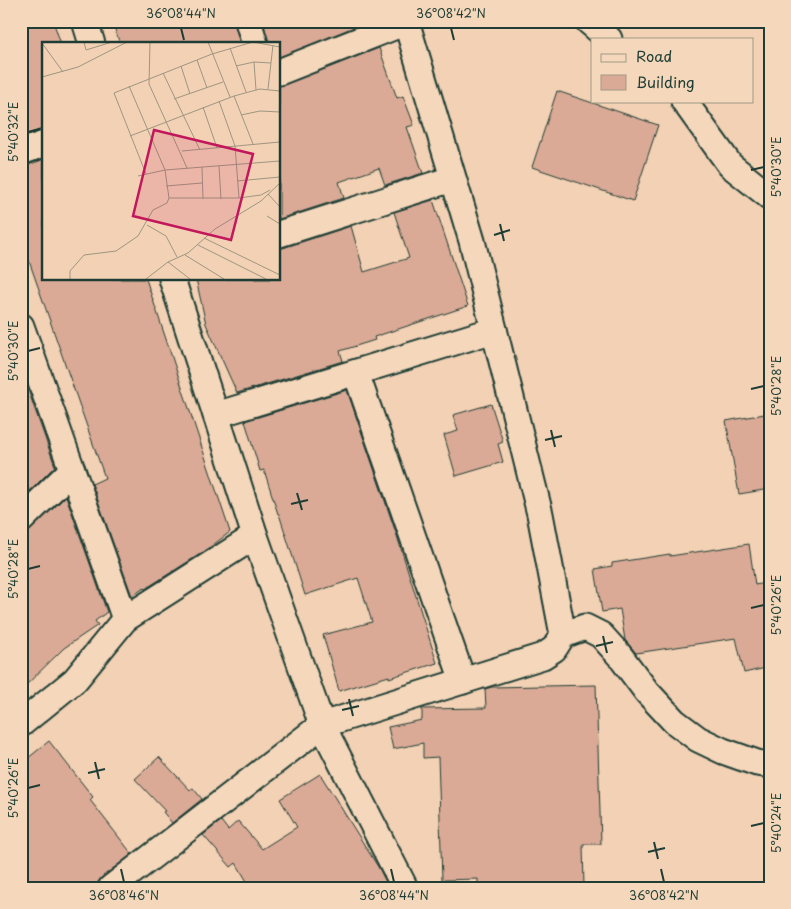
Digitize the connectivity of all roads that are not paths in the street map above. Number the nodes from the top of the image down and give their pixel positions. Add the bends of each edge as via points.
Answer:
1 (85, 21) edge
2 (248, 21) edge
3 (588, 21) edge
4 (406, 22) edge
5 (608, 38) edge
6 (91, 42) edge
7 (254, 42) edge
8 (280, 72) edge
9 (685, 102) edge
10 (42, 145) edge
11 (21, 152) edge
12 (452, 179) junction
13 (770, 197) edge
14 (280, 234) edge
15 (172, 280) edge
16 (21, 326) edge
17 (494, 330) junction
18 (356, 373) junction
19 (216, 415) junction
20 (72, 470) junction
21 (21, 520) edge
22 (256, 536) junction
23 (125, 619) junction
24 (563, 635) junction
25 (463, 681) junction
26 (21, 724) edge
27 (322, 725) junction
28 (770, 765) edge
29 (403, 887) edge
30 (111, 888) edge

1 - 6 street
2 - 7 street
3 - 5 street
4 - 8 street
4 - 12 street
9 - 13 street via 730,165
10 - 11 street
12 - 14 street
12 - 17 street via 472,241
15 - 19 street
16 - 20 street
17 - 18 street
17 - 24 street via 540,514
18 - 19 street
18 - 25 street
19 - 22 street
20 - 21 street
20 - 23 street
22 - 23 street
22 - 27 street
23 - 26 street via 75,680
24 - 25 street via 554,649 542,656
24 - 28 street via 586,627 601,635 647,692 674,721 698,740
25 - 27 street
27 - 29 street
27 - 30 street

